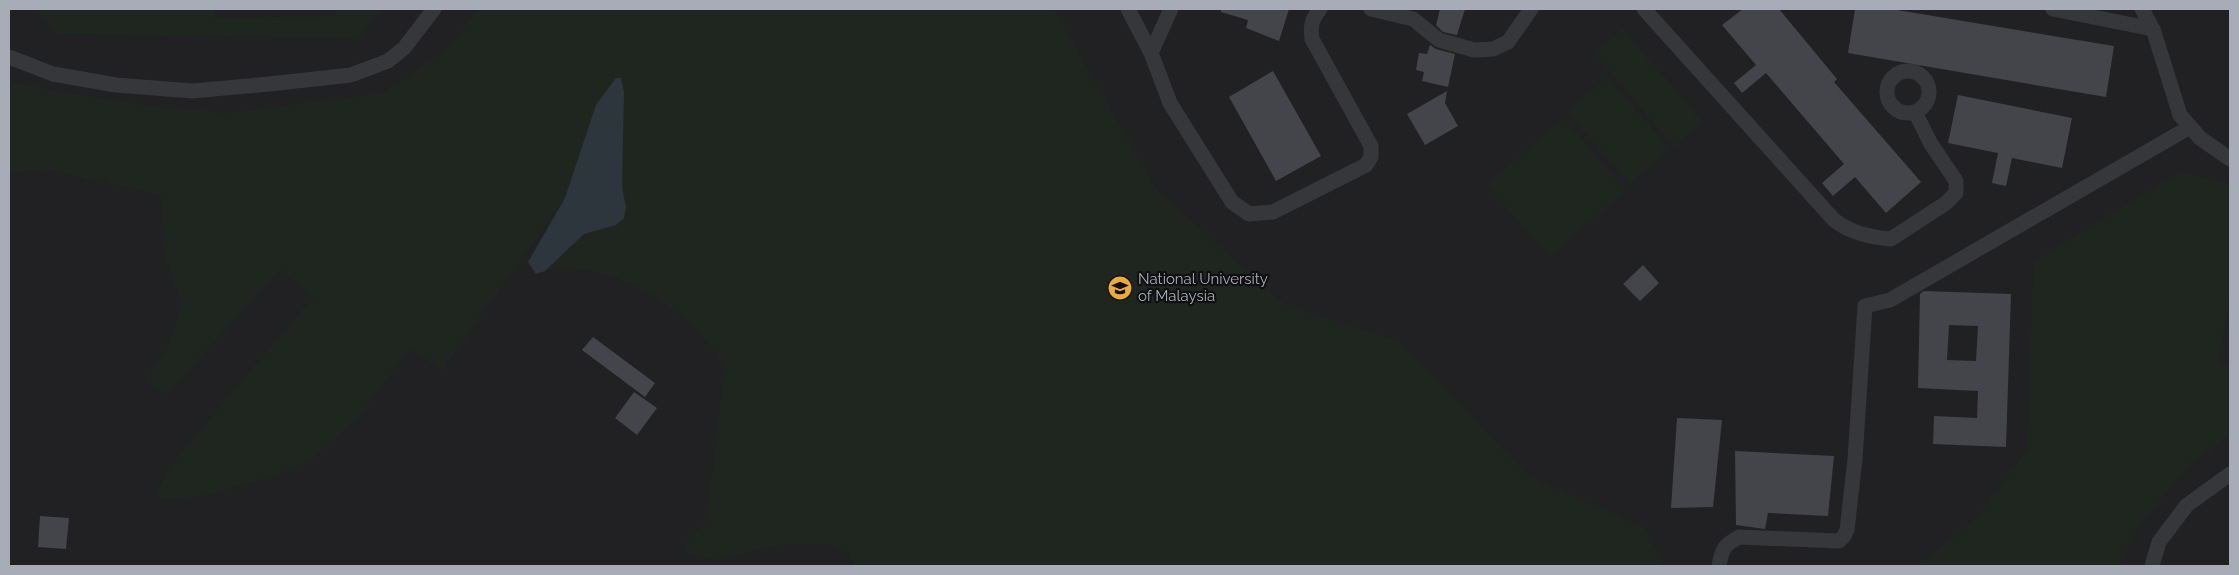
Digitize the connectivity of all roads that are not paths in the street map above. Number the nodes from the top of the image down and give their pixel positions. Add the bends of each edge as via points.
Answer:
1 (434, 9) edge
2 (1128, 9) edge
3 (1171, 9) edge
4 (1320, 9) edge
5 (1371, 9) edge
6 (1532, 9) edge
7 (1644, 9) edge
8 (2052, 9) edge
9 (2142, 9) edge
10 (2153, 29) junction
11 (1151, 54) junction
12 (9, 58) edge
13 (1915, 112) dead end
14 (2190, 127) junction
15 (2230, 159) edge
16 (2230, 474) edge
17 (1719, 566) edge
18 (2152, 566) edge

1 - 12 street via 404,48 388,61 351,75 192,91 116,85 53,74
2 - 11 street
3 - 11 street
4 - 11 street via 1310,28 1312,39 1371,146 1371,156 1366,165 1273,212 1249,214 1232,202 1170,103
5 - 6 street via 1413,19 1439,40 1474,50 1508,42
7 - 13 street via 1834,220 1846,229 1891,239 1956,193 1956,181 1931,144
8 - 10 street
9 - 10 street
10 - 14 street via 2180,115
14 - 15 street
14 - 17 street via 1890,300 1865,306 1855,459 1844,536 1839,541 1739,537 1722,550
16 - 18 street via 2187,505 2159,542

